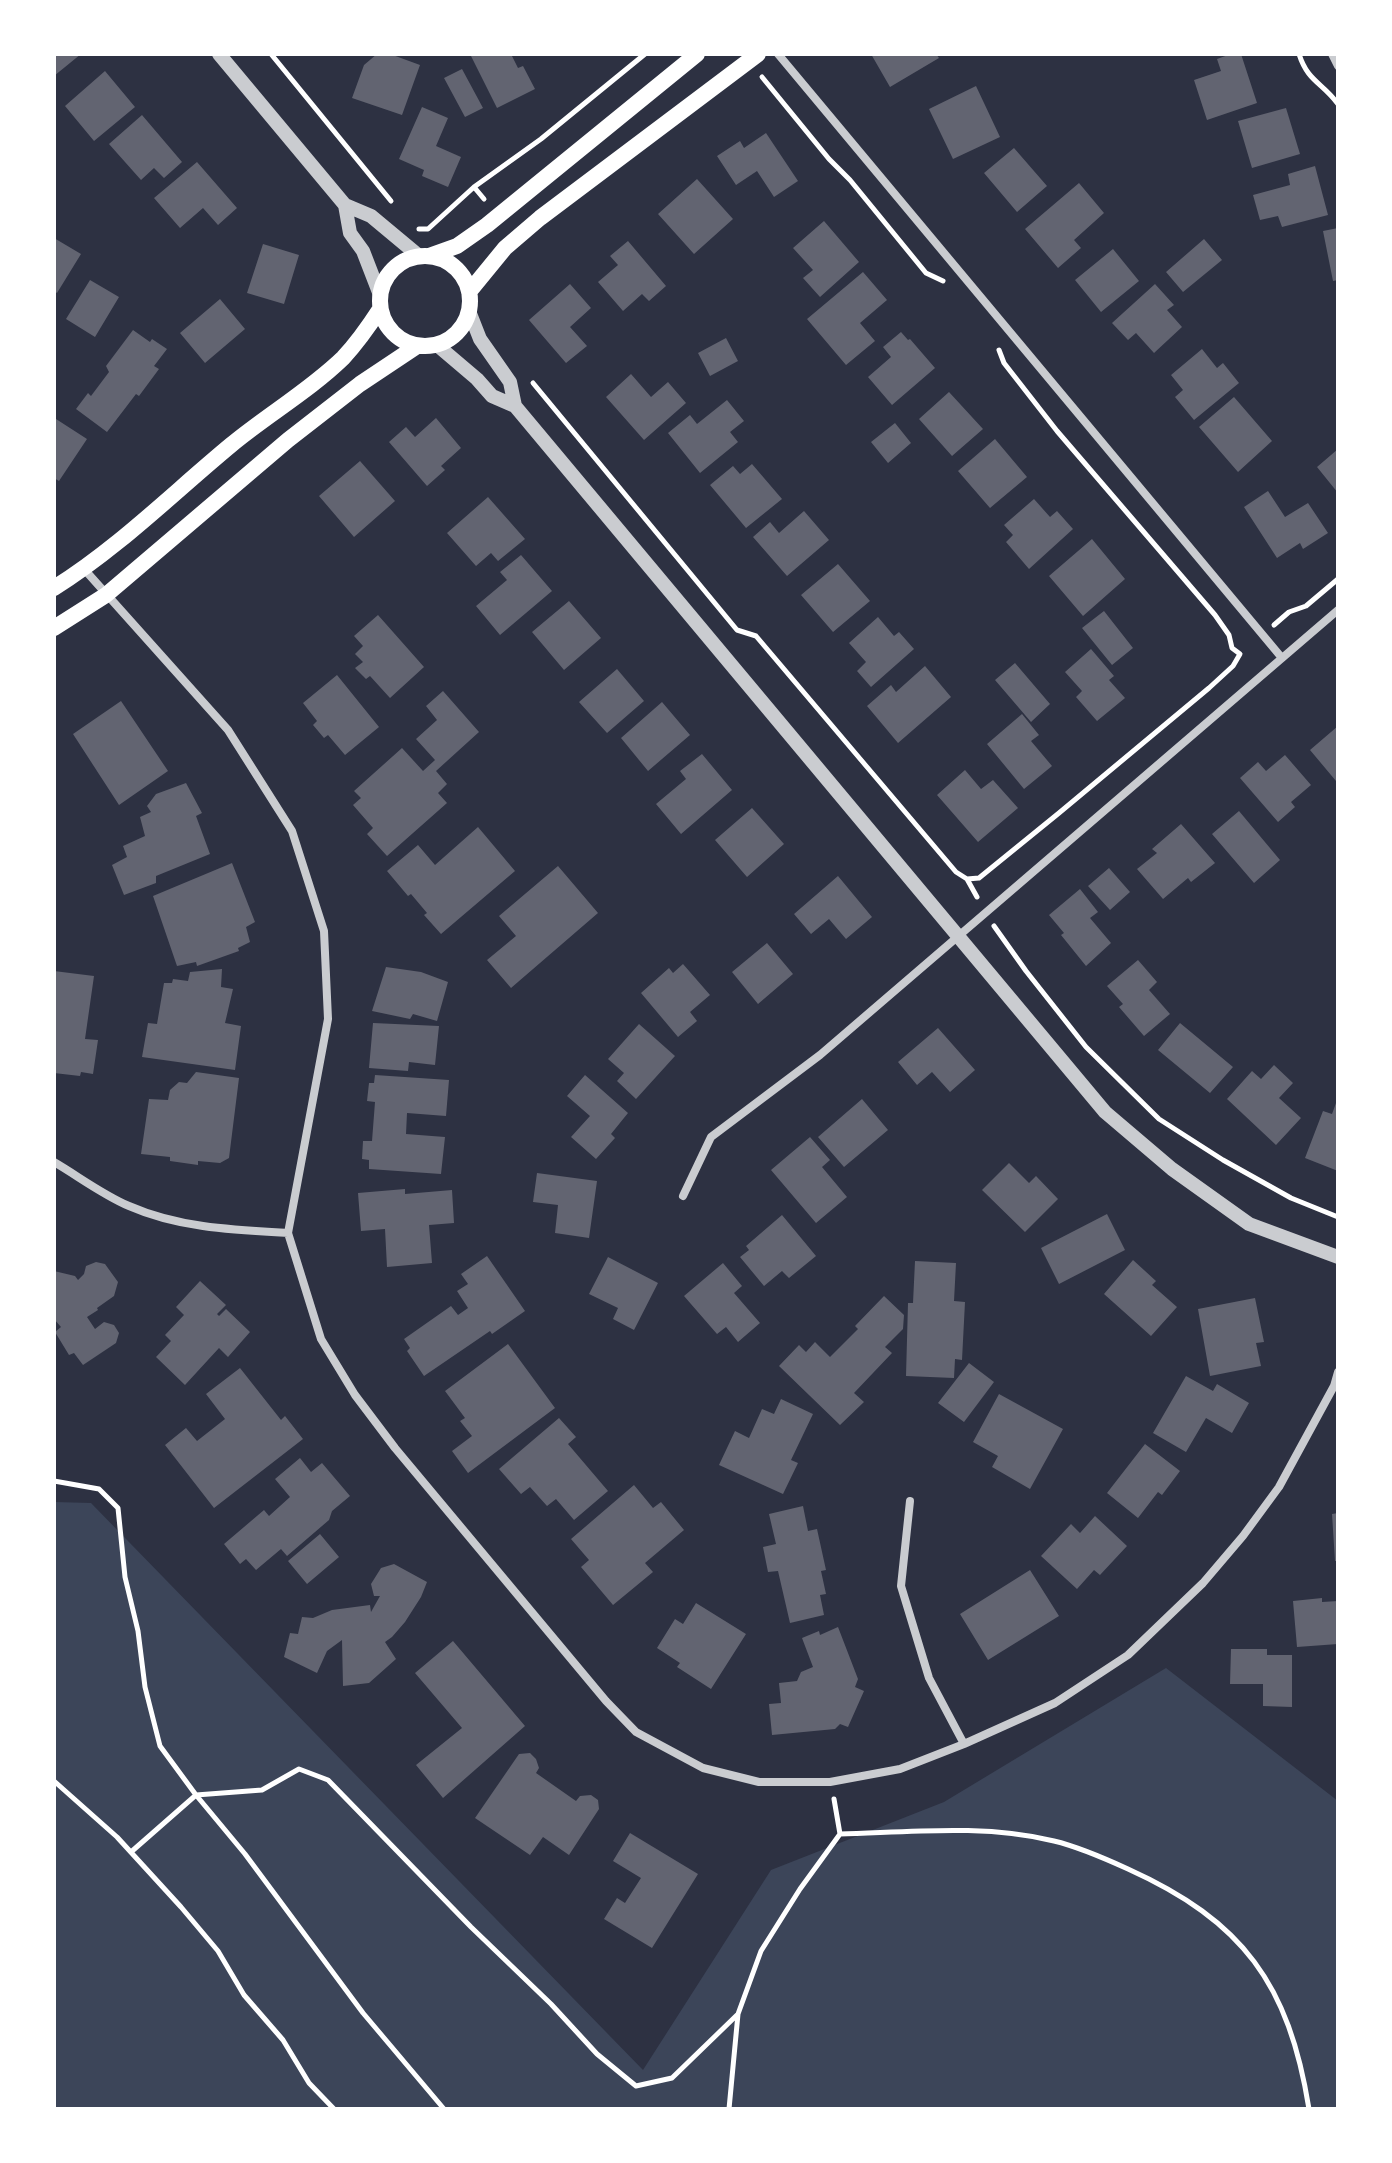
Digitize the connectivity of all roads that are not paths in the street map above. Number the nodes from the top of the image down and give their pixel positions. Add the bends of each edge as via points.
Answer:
1 (219, 54) edge
2 (697, 54) edge
3 (758, 54) edge
4 (778, 54) edge
5 (1332, 54) edge
6 (1338, 66) edge
7 (345, 205) junction
8 (424, 256) junction
9 (469, 292) junction
10 (380, 302) junction
11 (469, 311) junction
12 (437, 345) junction
13 (417, 346) junction
14 (515, 406) junction
15 (84, 569) junction
16 (54, 588) edge
17 (106, 595) junction
18 (1338, 610) edge
19 (54, 628) edge
20 (1282, 658) junction
21 (958, 935) junction
22 (54, 1162) edge
23 (683, 1196) dead end
24 (288, 1233) junction
25 (1338, 1257) edge
26 (1338, 1372) edge
27 (910, 1501) dead end
28 (964, 1744) junction

1 - 7 street
2 - 8 main road via 498,216 457,246
3 - 9 main road via 540,218 505,248
4 - 20 street
5 - 6 street
7 - 8 street via 371,216
7 - 10 street via 350,233 363,251
8 - 9 main road via 448,262
8 - 10 main road via 393,269
9 - 11 main road
10 - 13 main road via 384,322 393,333
10 - 15 main road via 339,361
11 - 12 main road via 461,328
11 - 14 street via 480,339 510,382
12 - 13 main road
12 - 14 street via 492,396
13 - 17 main road via 288,440
14 - 21 street
15 - 16 main road
15 - 17 street
17 - 19 main road
17 - 24 street via 228,730 292,831 324,931 328,1019
18 - 20 street
20 - 21 street
21 - 23 street via 820,1055 711,1137
21 - 25 street via 1105,1112 1172,1169 1249,1224
22 - 24 street via 127,1206 166,1220
24 - 28 street via 321,1339 355,1395 636,1732 703,1768 759,1782 830,1782 900,1769
26 - 28 street via 1279,1487 1203,1583 1128,1655 1055,1703
27 - 28 street via 901,1586 929,1678

